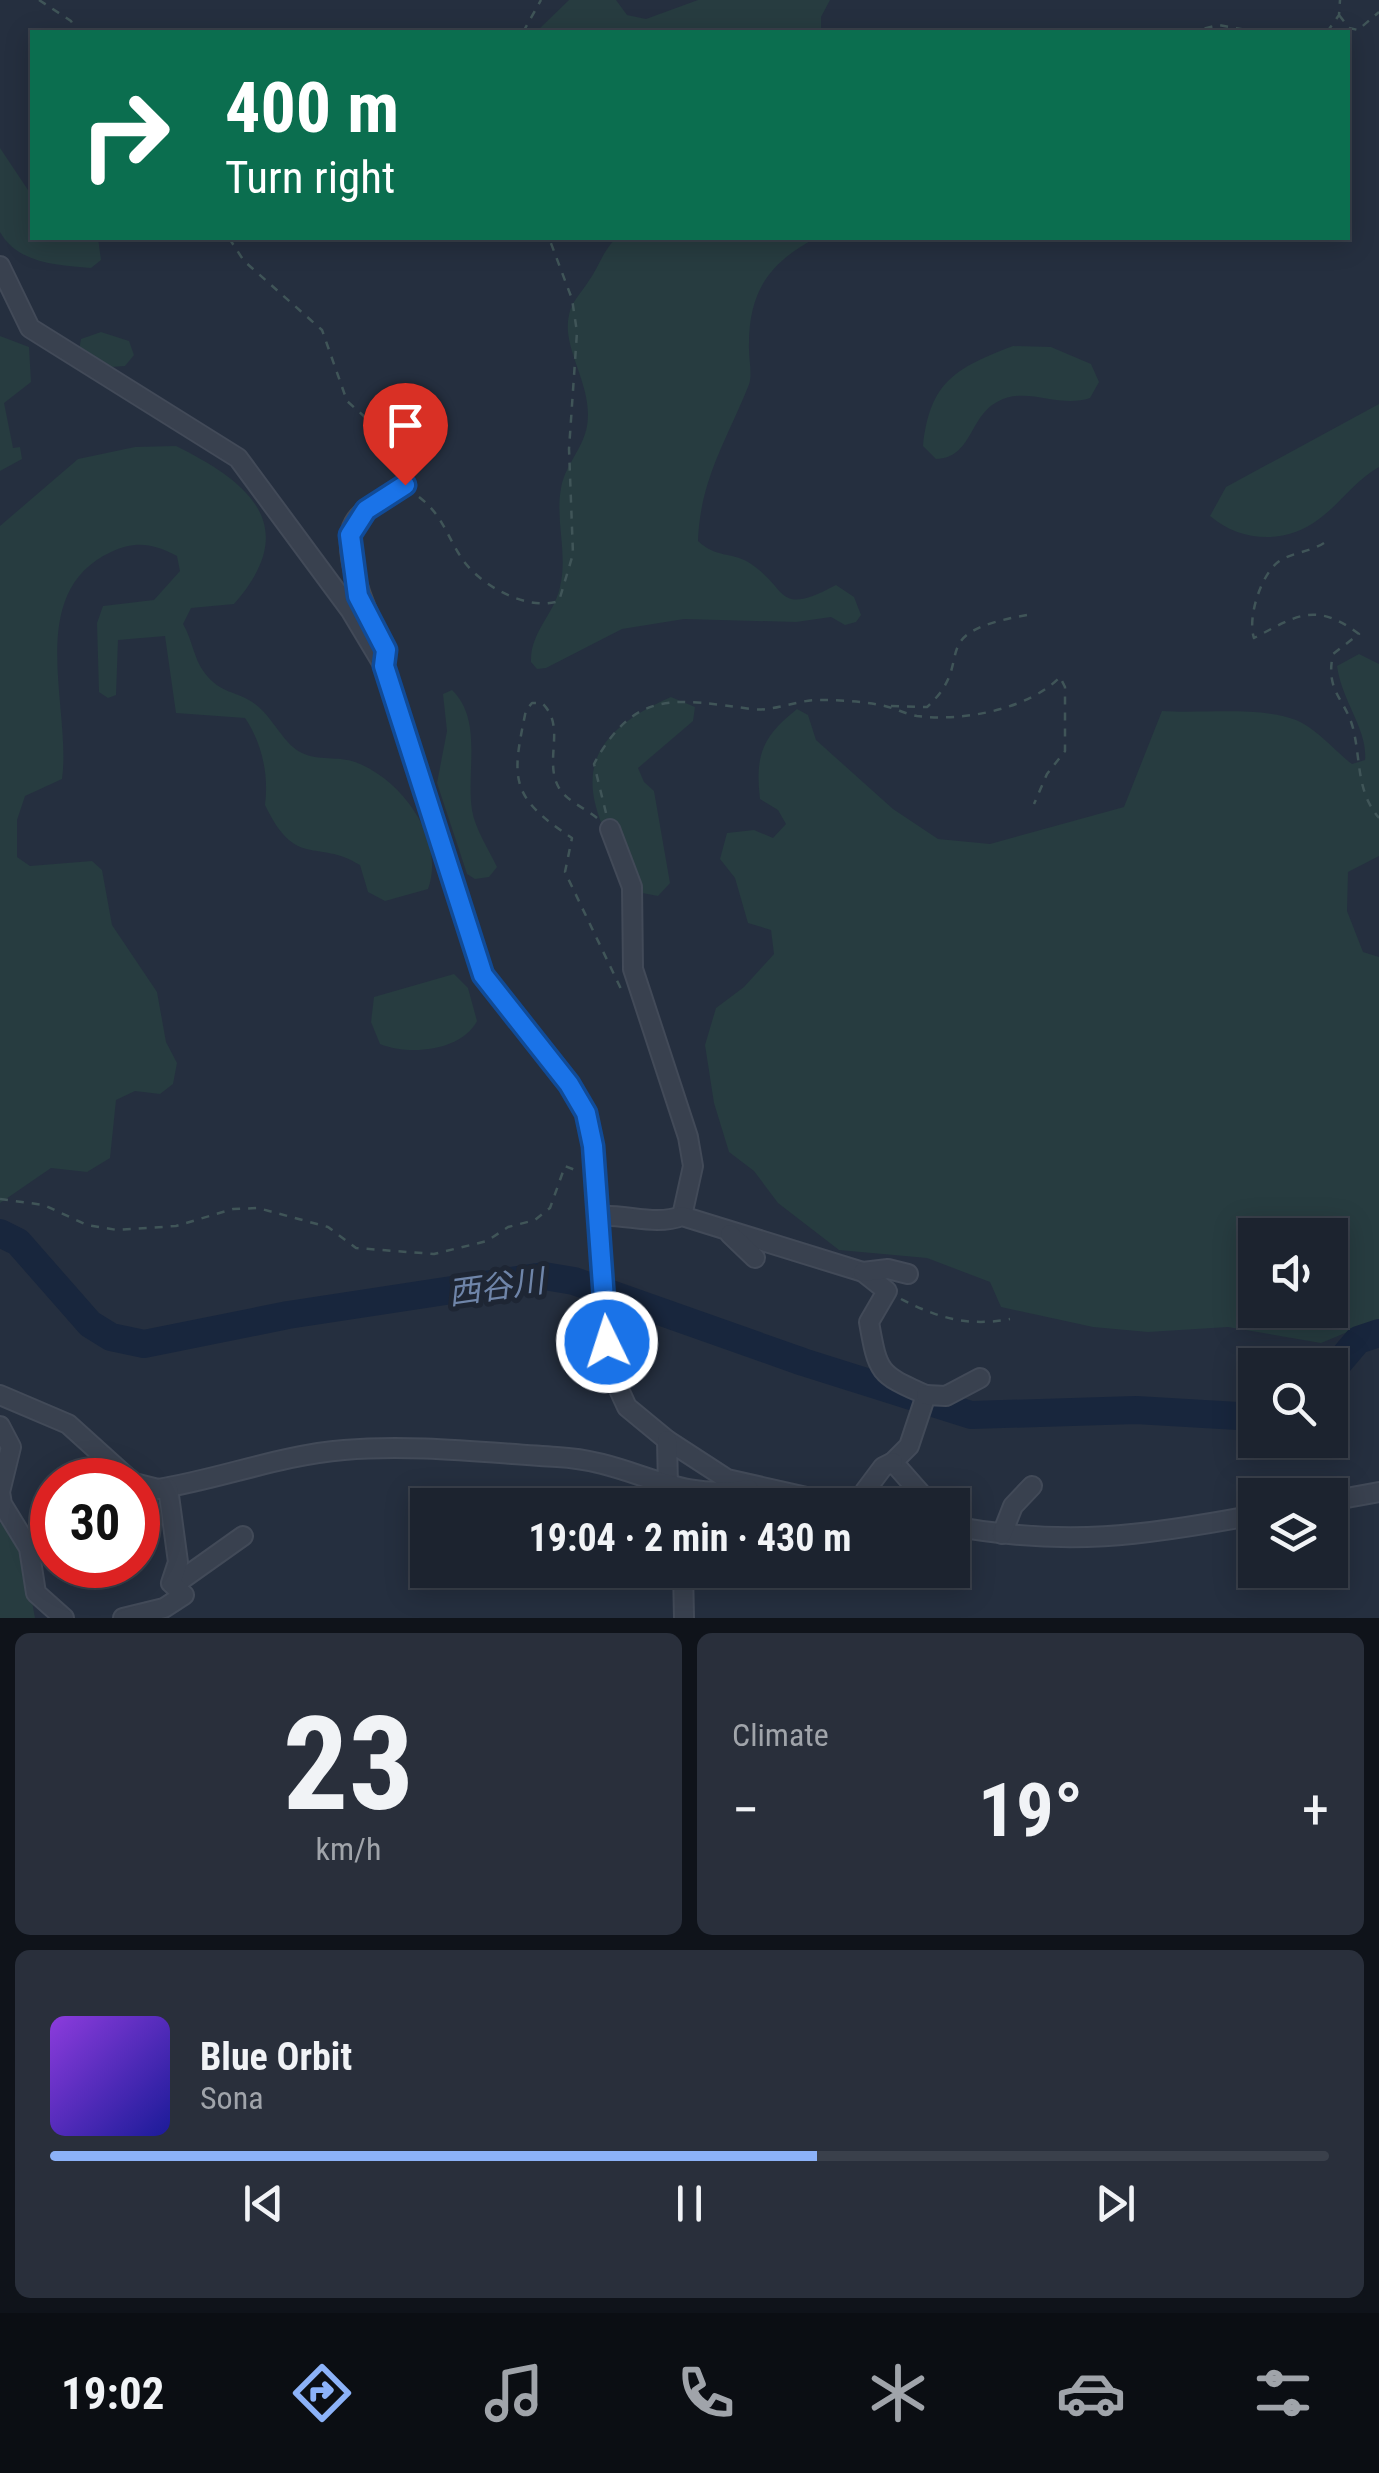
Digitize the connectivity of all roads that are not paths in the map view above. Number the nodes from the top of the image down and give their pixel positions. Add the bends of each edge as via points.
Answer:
1 (0, 266) edge
2 (405, 485) road end
3 (384, 666) junction
4 (610, 829) road end
5 (598, 1216) junction
6 (682, 1216) junction
7 (727, 1232) junction
8 (755, 1258) dead end
9 (863, 1272) junction
10 (908, 1274) dead end
11 (980, 1378) dead end
12 (0, 1395) edge
13 (925, 1401) junction
14 (0, 1426) edge
15 (667, 1440) junction
16 (106, 1458) edge
17 (893, 1462) junction
18 (1032, 1486) dead end
19 (160, 1487) edge
20 (168, 1488) junction
21 (663, 1488) edge
22 (676, 1488) edge
23 (754, 1488) edge
24 (868, 1488) edge
25 (917, 1488) edge
26 (1379, 1492) edge
27 (1348, 1498) edge
28 (1238, 1518) edge
29 (970, 1526) edge
30 (1002, 1534) junction
31 (242, 1536) dead end
32 (174, 1585) junction
33 (683, 1588) edge
34 (43, 1611) edge
35 (64, 1618) edge
36 (122, 1618) edge
37 (684, 1618) edge

1 - 3 street via 30,328 238,458
2 - 3 street via 366,510 350,535 358,596 386,650
3 - 5 street via 483,975 586,1113
4 - 6 street via 632,887 633,969 688,1137 693,1166
5 - 6 street via 628,1214 655,1222
5 - 15 street via 616,1390
6 - 7 street
7 - 8 street
7 - 9 street
9 - 10 street
9 - 13 street via 886,1292 869,1322 878,1366
11 - 13 street
12 - 16 street via 68,1424
13 - 17 street via 909,1446
14 - 34 street via 11,1447 2,1504 28,1548
15 - 22 street
15 - 23 street via 727,1479
17 - 24 street
17 - 25 street
18 - 30 street via 1013,1506
19 - 20 street
20 - 21 street via 310,1455 376,1449 596,1460
20 - 32 street via 178,1562
26 - 27 street
28 - 30 street via 1110,1539
29 - 30 street
31 - 32 street
32 - 36 street via 184,1595 164,1608
33 - 37 street
34 - 35 street

